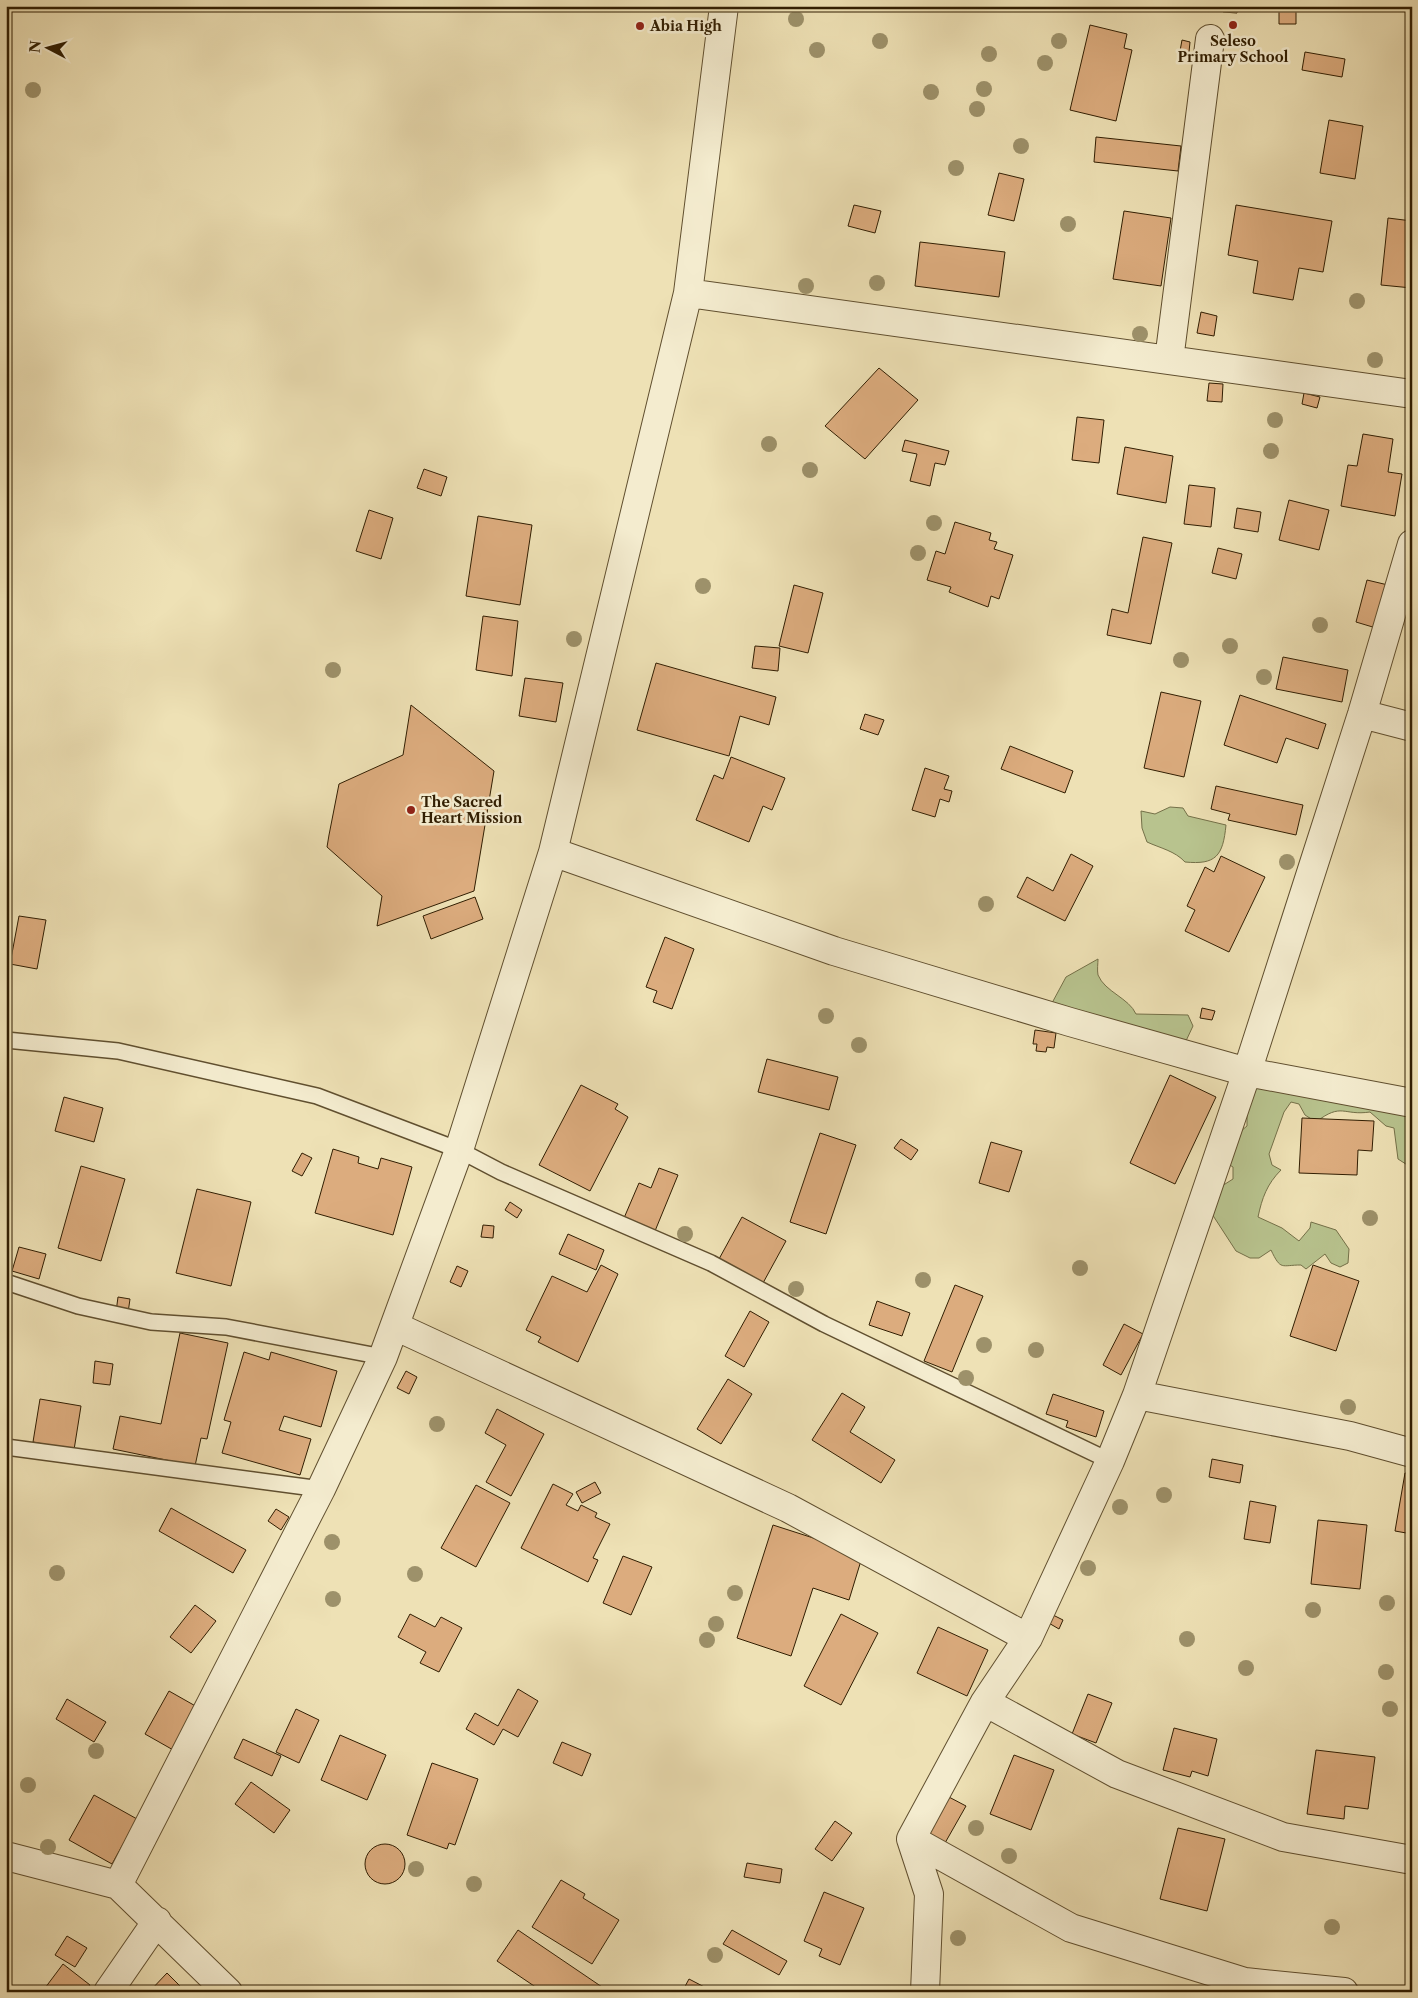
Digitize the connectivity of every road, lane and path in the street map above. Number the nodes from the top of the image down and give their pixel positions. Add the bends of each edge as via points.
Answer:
1 (724, 6) edge
2 (1210, 39) dead end
3 (688, 293) junction
4 (1169, 360) junction
5 (1412, 394) edge
6 (1412, 544) edge
7 (1362, 714) junction
8 (1412, 727) edge
9 (553, 852) junction
10 (6, 1040) edge
11 (1246, 1072) junction
12 (1412, 1103) edge
13 (459, 1150) junction
14 (6, 1282) edge
15 (395, 1326) junction
16 (383, 1357) junction
17 (1138, 1394) junction
18 (6, 1447) edge
19 (1412, 1453) edge
20 (1110, 1460) junction
21 (321, 1489) junction
22 (1028, 1638) junction
23 (985, 1702) junction
24 (911, 1840) junction
25 (6, 1856) edge
26 (1412, 1860) edge
27 (118, 1886) junction
28 (157, 1921) junction
29 (108, 1992) edge
30 (228, 1992) edge
31 (925, 1992) edge
32 (1344, 1992) edge

1 - 3 street
2 - 4 street
3 - 4 street
3 - 9 street
4 - 5 street
6 - 7 street
7 - 8 street
7 - 11 street
9 - 11 street via 834,951
9 - 13 street
10 - 13 lane via 118,1051 317,1096
11 - 12 street
11 - 17 street
13 - 15 street
13 - 20 lane via 501,1172 711,1264 824,1324
14 - 16 lane via 78,1306 151,1322 226,1327
15 - 16 street
15 - 22 street via 788,1508
16 - 21 street
17 - 19 street via 1341,1434
17 - 20 street
18 - 21 lane
20 - 22 street
21 - 27 street
22 - 23 street
23 - 24 street
23 - 26 street via 1117,1774 1283,1837
24 - 31 street via 929,1894
24 - 32 street via 1071,1928 1245,1982
25 - 27 street
27 - 28 street
28 - 29 street
28 - 30 street

